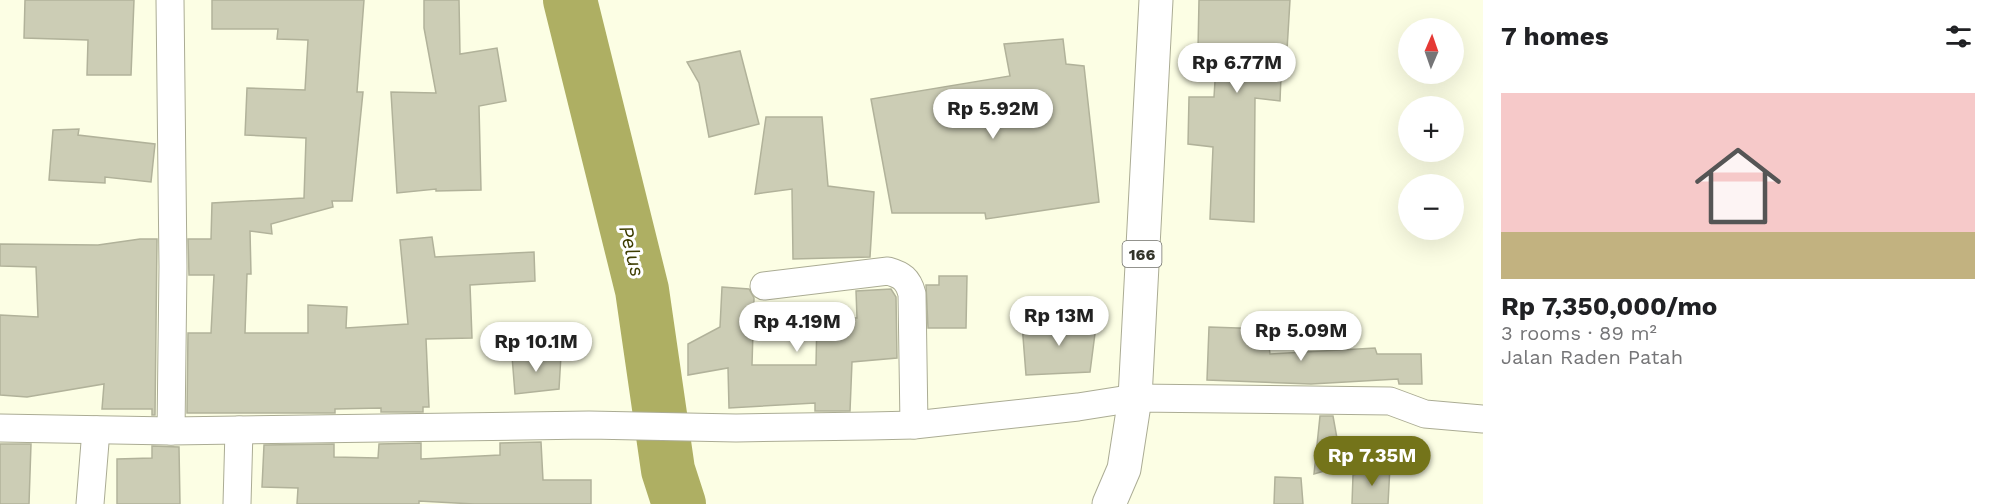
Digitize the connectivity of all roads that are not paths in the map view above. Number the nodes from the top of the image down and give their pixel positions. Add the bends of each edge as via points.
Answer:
1 (170, 0) edge
2 (1156, 0) edge
3 (764, 286) dead end
4 (1135, 398) junction
5 (1483, 419) edge
6 (915, 425) junction
7 (0, 428) edge
8 (96, 430) junction
9 (239, 430) junction
10 (171, 431) junction
11 (90, 504) edge
12 (237, 504) edge
13 (1109, 504) edge

1 - 10 street
2 - 4 main road, 166
3 - 6 street via 888,272 908,281 912,294
4 - 5 street via 1390,400 1425,414
4 - 6 street
4 - 13 main road, 166 via 1124,469
6 - 9 street
7 - 8 street
8 - 10 street
8 - 11 street
9 - 10 street
9 - 12 street

